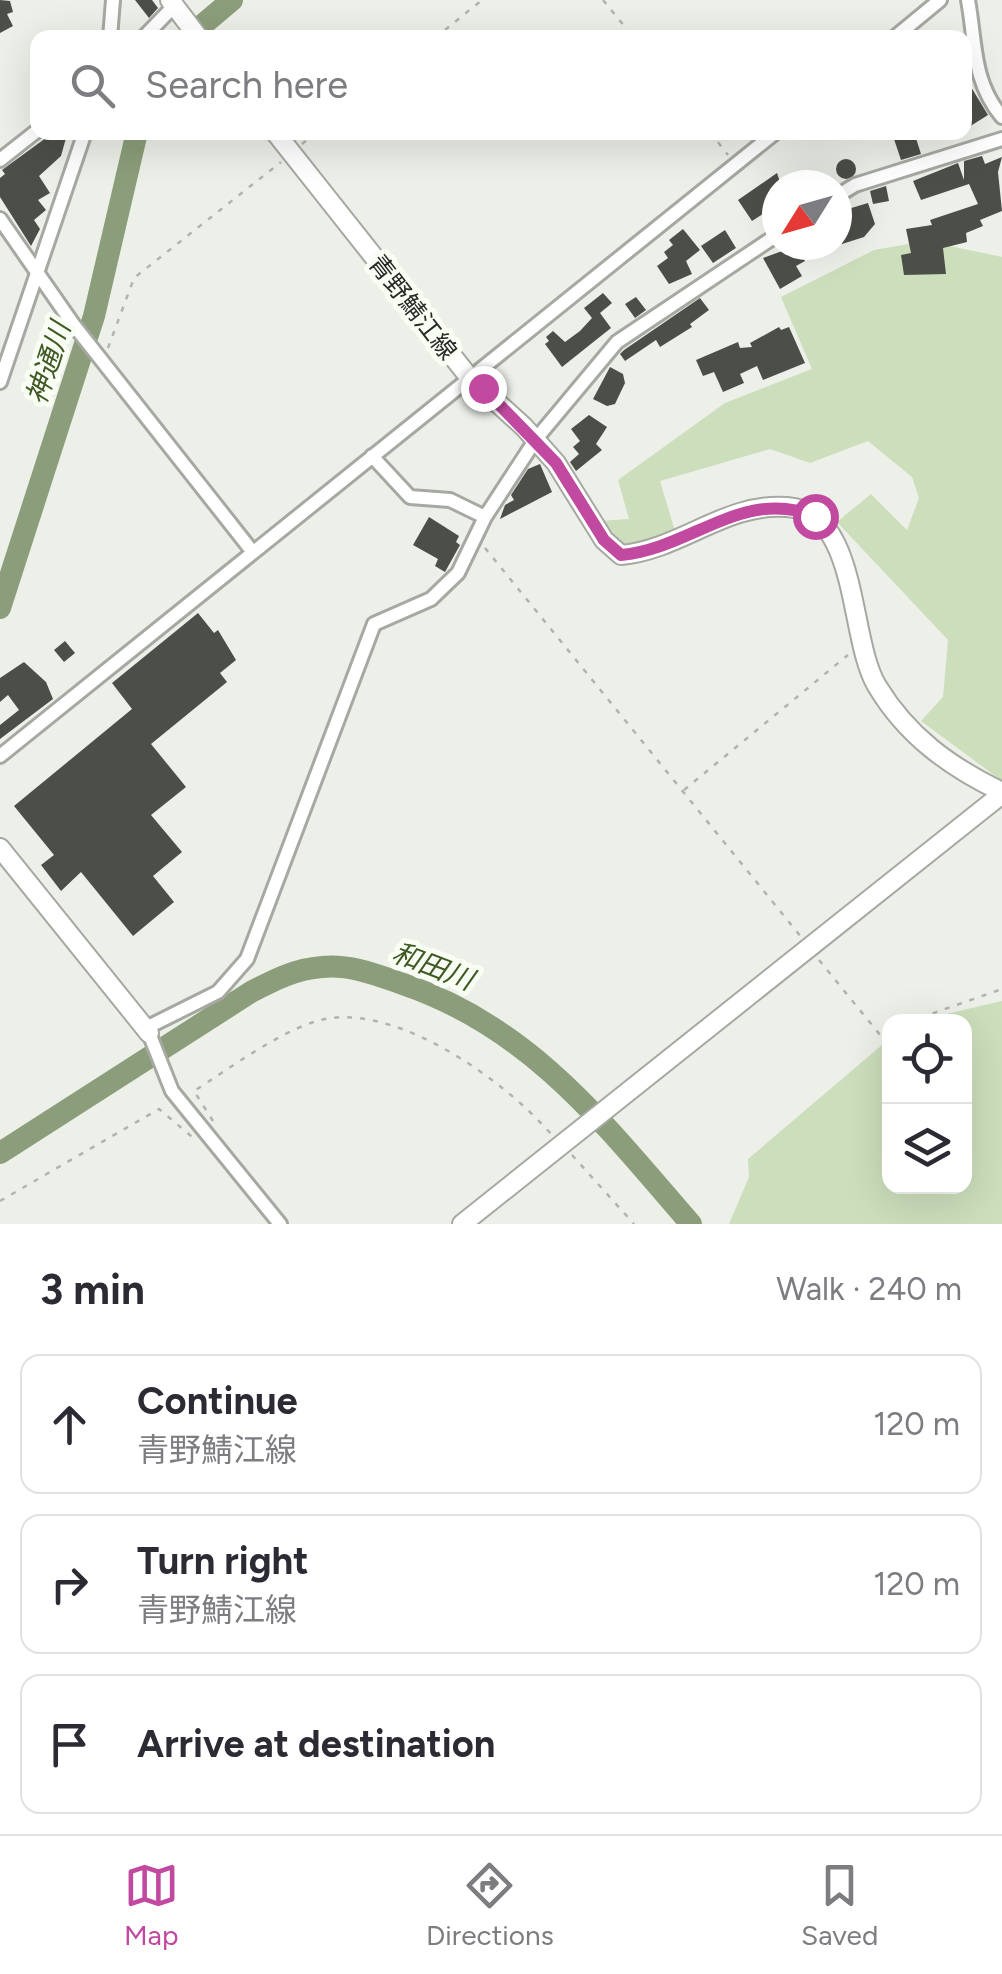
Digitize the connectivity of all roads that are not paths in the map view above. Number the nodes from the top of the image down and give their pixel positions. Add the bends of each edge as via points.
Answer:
1 (113, 0) edge
2 (940, 0) edge
3 (968, 0) edge
4 (174, 6) edge
5 (111, 30) edge
6 (151, 30) edge
7 (194, 30) edge
8 (904, 30) edge
9 (972, 30) edge
10 (972, 31) edge
11 (1002, 117) edge
12 (30, 136) edge
13 (1002, 139) edge
14 (82, 140) edge
15 (281, 140) edge
16 (766, 140) edge
17 (0, 160) edge
18 (852, 188) edge
19 (0, 219) edge
20 (762, 245) edge
21 (34, 272) junction
22 (468, 376) junction
23 (0, 382) edge
24 (536, 439) junction
25 (372, 456) junction
26 (485, 516) junction
27 (252, 552) junction
28 (0, 756) edge
29 (1002, 793) edge
30 (0, 848) edge
31 (147, 1031) junction
32 (280, 1224) edge
33 (462, 1224) edge

1 - 5 street
2 - 8 street
3 - 9 street
4 - 6 street
4 - 7 main road
10 - 11 street via 978,78
12 - 17 street
13 - 18 street
14 - 21 street
15 - 22 main road, 青野鯖江線
16 - 22 street
19 - 21 street
20 - 24 street via 617,342
21 - 23 street
21 - 27 street
22 - 24 main road, 青野鯖江線
22 - 25 street
24 - 26 street
24 - 29 main road, 青野鯖江線 via 621,555 647,553 756,508 790,506 815,516 835,538 874,682 908,730 960,772
25 - 26 street via 410,497 450,500
25 - 27 street
26 - 31 street via 480,542 458,573 431,599 374,624 247,959 218,992
27 - 28 street
29 - 33 main road
30 - 31 main road
31 - 32 street via 165,1078

